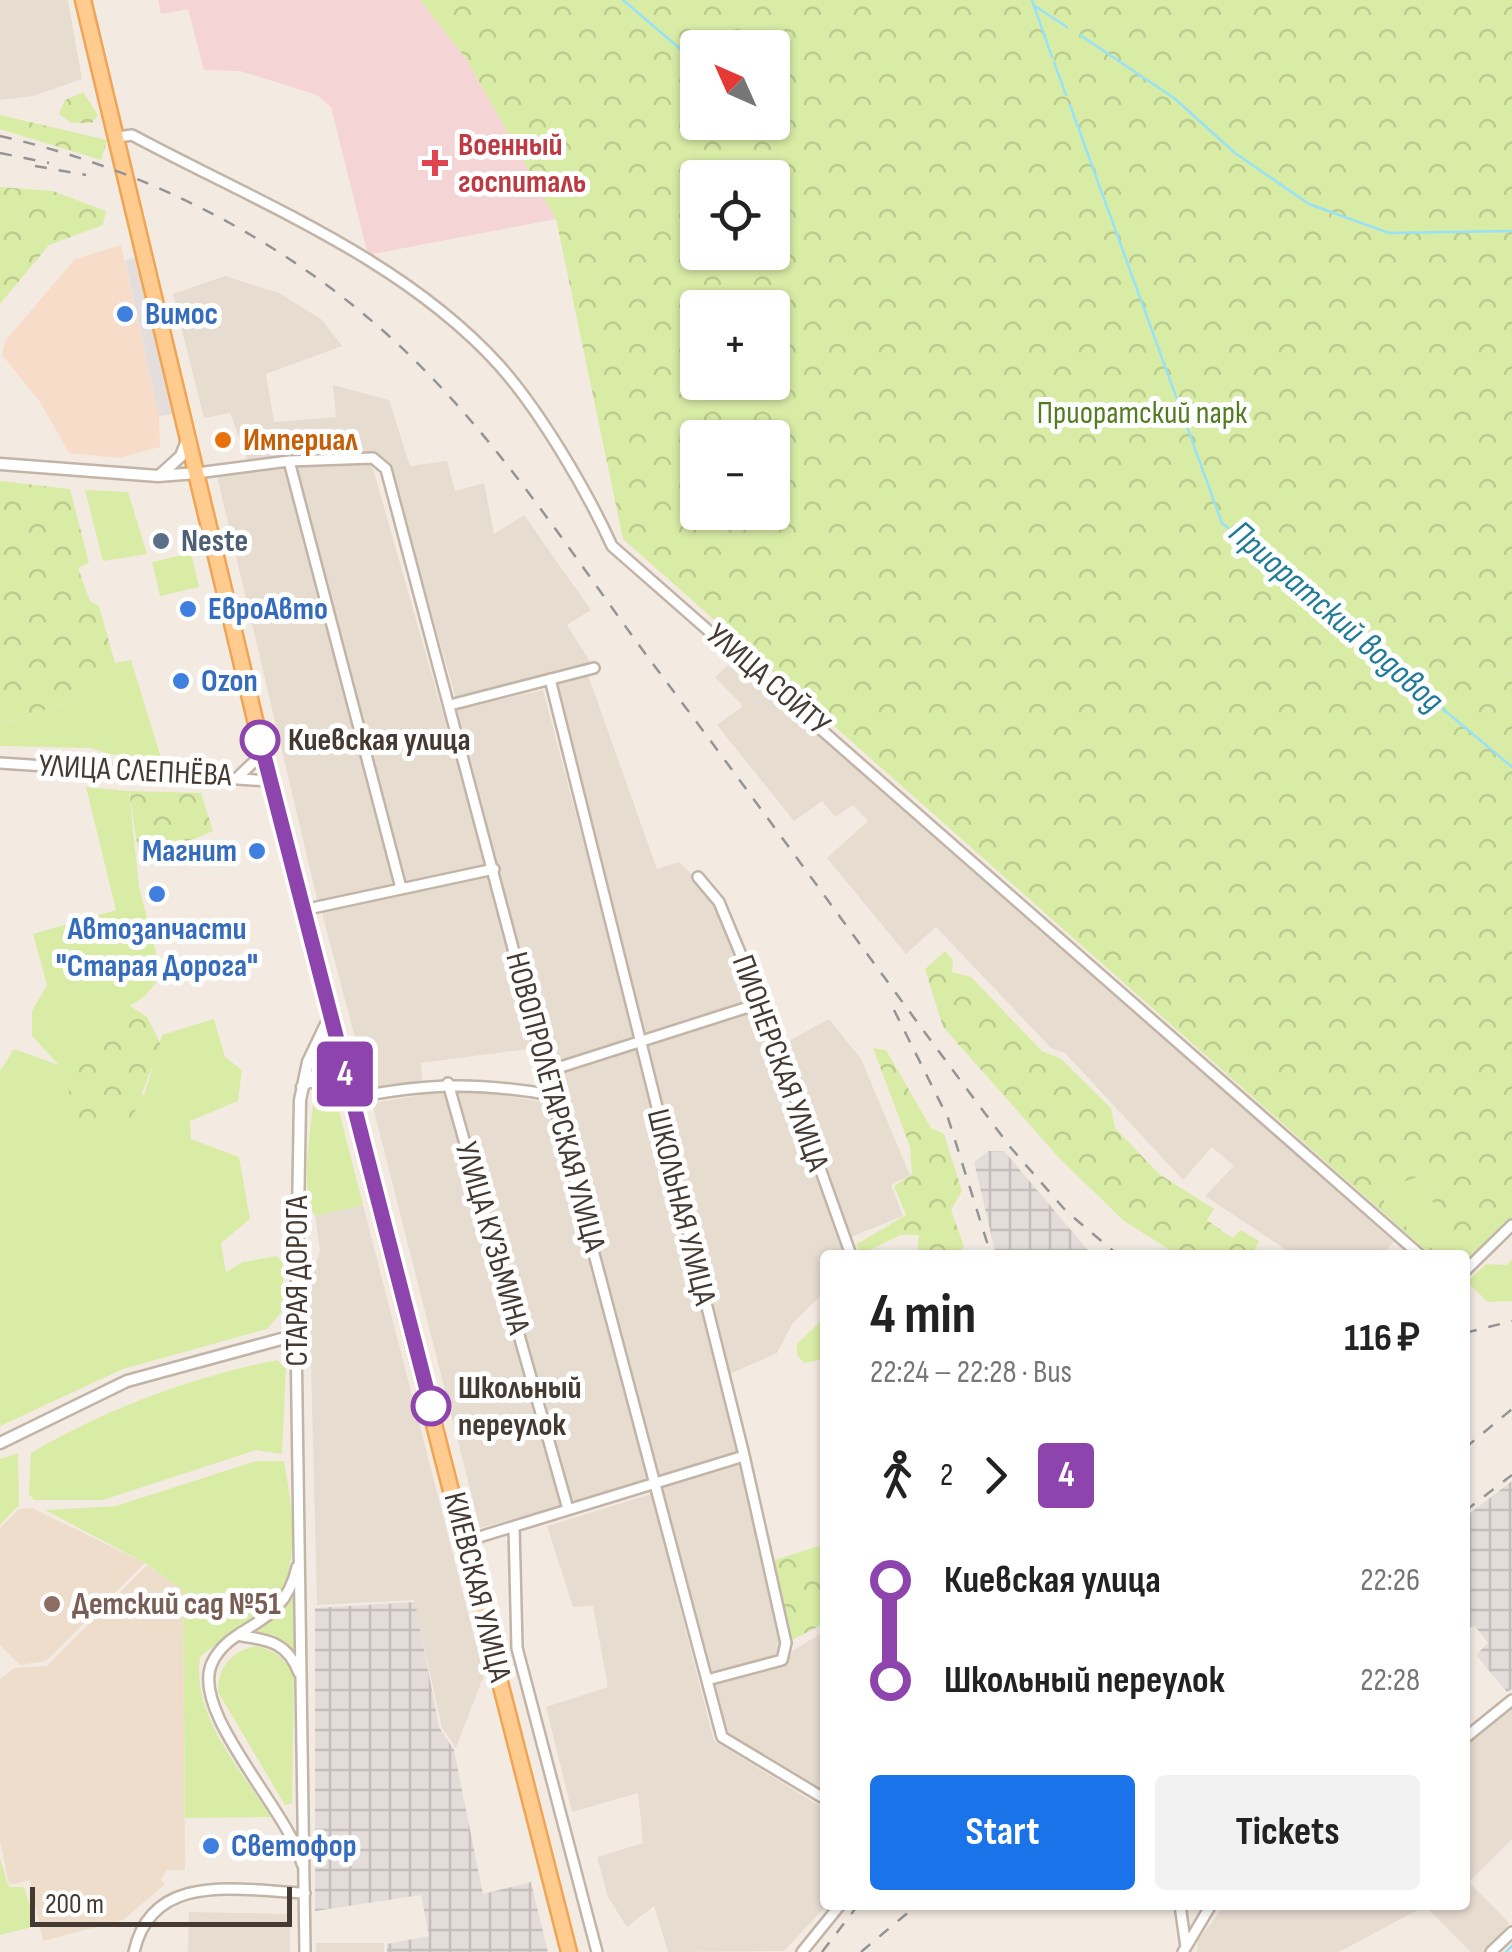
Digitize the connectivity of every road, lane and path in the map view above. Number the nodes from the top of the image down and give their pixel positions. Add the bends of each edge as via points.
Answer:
1 (83, 0) edge
2 (118, 136) junction
3 (188, 437) junction
4 (289, 461) junction
5 (0, 464) edge
6 (198, 473) junction
7 (158, 476) junction
8 (594, 668) dead end
9 (550, 680) junction
10 (450, 704) junction
11 (263, 753) junction
12 (0, 763) edge
13 (240, 776) junction
14 (270, 781) junction
15 (494, 869) junction
16 (698, 877) dead end
17 (400, 888) junction
18 (302, 910) junction
19 (761, 1003) junction
20 (329, 1018) junction
21 (640, 1043) junction
22 (339, 1054) junction
23 (308, 1062) junction
24 (548, 1071) junction
25 (448, 1083) junction
26 (302, 1088) junction
27 (350, 1092) junction
28 (553, 1095) junction
29 (1512, 1225) edge
30 (849, 1250) edge
31 (1414, 1250) edge
32 (1470, 1266) edge
33 (296, 1335) junction
34 (0, 1443) edge
35 (744, 1456) junction
36 (654, 1484) junction
37 (568, 1509) junction
38 (514, 1527) junction
39 (466, 1541) junction
40 (300, 1550) junction
41 (242, 1636) junction
42 (302, 1680) junction
43 (707, 1680) junction
44 (1512, 1700) edge
45 (1470, 1734) edge
46 (820, 1796) edge
47 (304, 1875) junction
48 (305, 1893) junction
49 (836, 1910) edge
50 (1181, 1910) edge
51 (1208, 1910) edge
52 (1512, 1932) edge
53 (1185, 1951) edge
54 (134, 1952) edge
55 (305, 1952) edge
56 (569, 1952) edge
57 (597, 1952) edge
58 (802, 1952) edge
59 (1492, 1952) edge

1 - 2 main road, КИЕВСКАЯ УЛИЦА
2 - 3 main road, КИЕВСКАЯ УЛИЦА
2 - 31 street, УЛИЦА СОЙТУ via 132,135 362,256 481,347 530,405 612,546
3 - 6 main road, КИЕВСКАЯ УЛИЦА
3 - 7 street via 181,456
4 - 6 street
4 - 10 street, НОВОПРОЛЕТАРСКАЯ УЛИЦА via 374,458 386,468
4 - 17 street
5 - 7 street
6 - 7 street
6 - 11 main road, КИЕВСКАЯ УЛИЦА
8 - 9 street
9 - 10 street
9 - 21 street, ШКОЛЬНАЯ УЛИЦА
10 - 15 street, НОВОПРОЛЕТАРСКАЯ УЛИЦА
11 - 13 street
11 - 14 main road, КИЕВСКАЯ УЛИЦА
12 - 13 street, УЛИЦА СЛЕПНЁВА
13 - 14 street, УЛИЦА СЛЕПНЁВА
14 - 18 main road, КИЕВСКАЯ УЛИЦА
15 - 17 street
15 - 24 street, НОВОПРОЛЕТАРСКАЯ УЛИЦА
16 - 19 street, ПИОНЕРСКАЯ УЛИЦА via 719,902
17 - 18 street
18 - 20 main road, КИЕВСКАЯ УЛИЦА
19 - 21 street
19 - 30 street, ПИОНЕРСКАЯ УЛИЦА
20 - 22 main road, КИЕВСКАЯ УЛИЦА
20 - 23 street, СТАРАЯ ДОРОГА
21 - 24 street
21 - 35 street, ШКОЛЬНАЯ УЛИЦА
22 - 23 street
22 - 26 street
22 - 27 main road, КИЕВСКАЯ УЛИЦА
23 - 26 street, СТАРАЯ ДОРОГА
24 - 28 street, НОВОПРОЛЕТАРСКАЯ УЛИЦА
25 - 27 street
25 - 28 street
25 - 37 street, УЛИЦА КУЗЬМИНА
26 - 27 street via 330,1078
26 - 33 street, СТАРАЯ ДОРОГА
27 - 39 main road, КИЕВСКАЯ УЛИЦА
28 - 36 street, НОВОПРОЛЕТАРСКАЯ УЛИЦА
29 - 32 street
33 - 34 street via 126,1381
33 - 40 street, СТАРАЯ ДОРОГА
35 - 36 street
35 - 43 street, ШКОЛЬНАЯ УЛИЦА via 786,1643 782,1660
36 - 37 street
36 - 43 street, НОВОПРОЛЕТАРСКАЯ УЛИЦА
37 - 38 street
38 - 39 street
38 - 57 street, КИЕВСКАЯ УЛИЦА via 517,1648
39 - 56 main road, КИЕВСКАЯ УЛИЦА
40 - 41 street, СТАРАЯ ДОРОГА via 284,1602
40 - 42 street, СТАРАЯ ДОРОГА
41 - 42 street via 276,1642
41 - 47 street, СТАРАЯ ДОРОГА via 211,1664 210,1696 293,1839
42 - 47 street, СТАРАЯ ДОРОГА
43 - 46 street, НОВОПРОЛЕТАРСКАЯ УЛИЦА via 722,1737
44 - 45 street
47 - 48 street, СТАРАЯ ДОРОГА
48 - 54 street via 179,1893 156,1911
48 - 55 street, СТАРАЯ ДОРОГА
49 - 58 street
50 - 53 street
51 - 53 street
52 - 59 street

